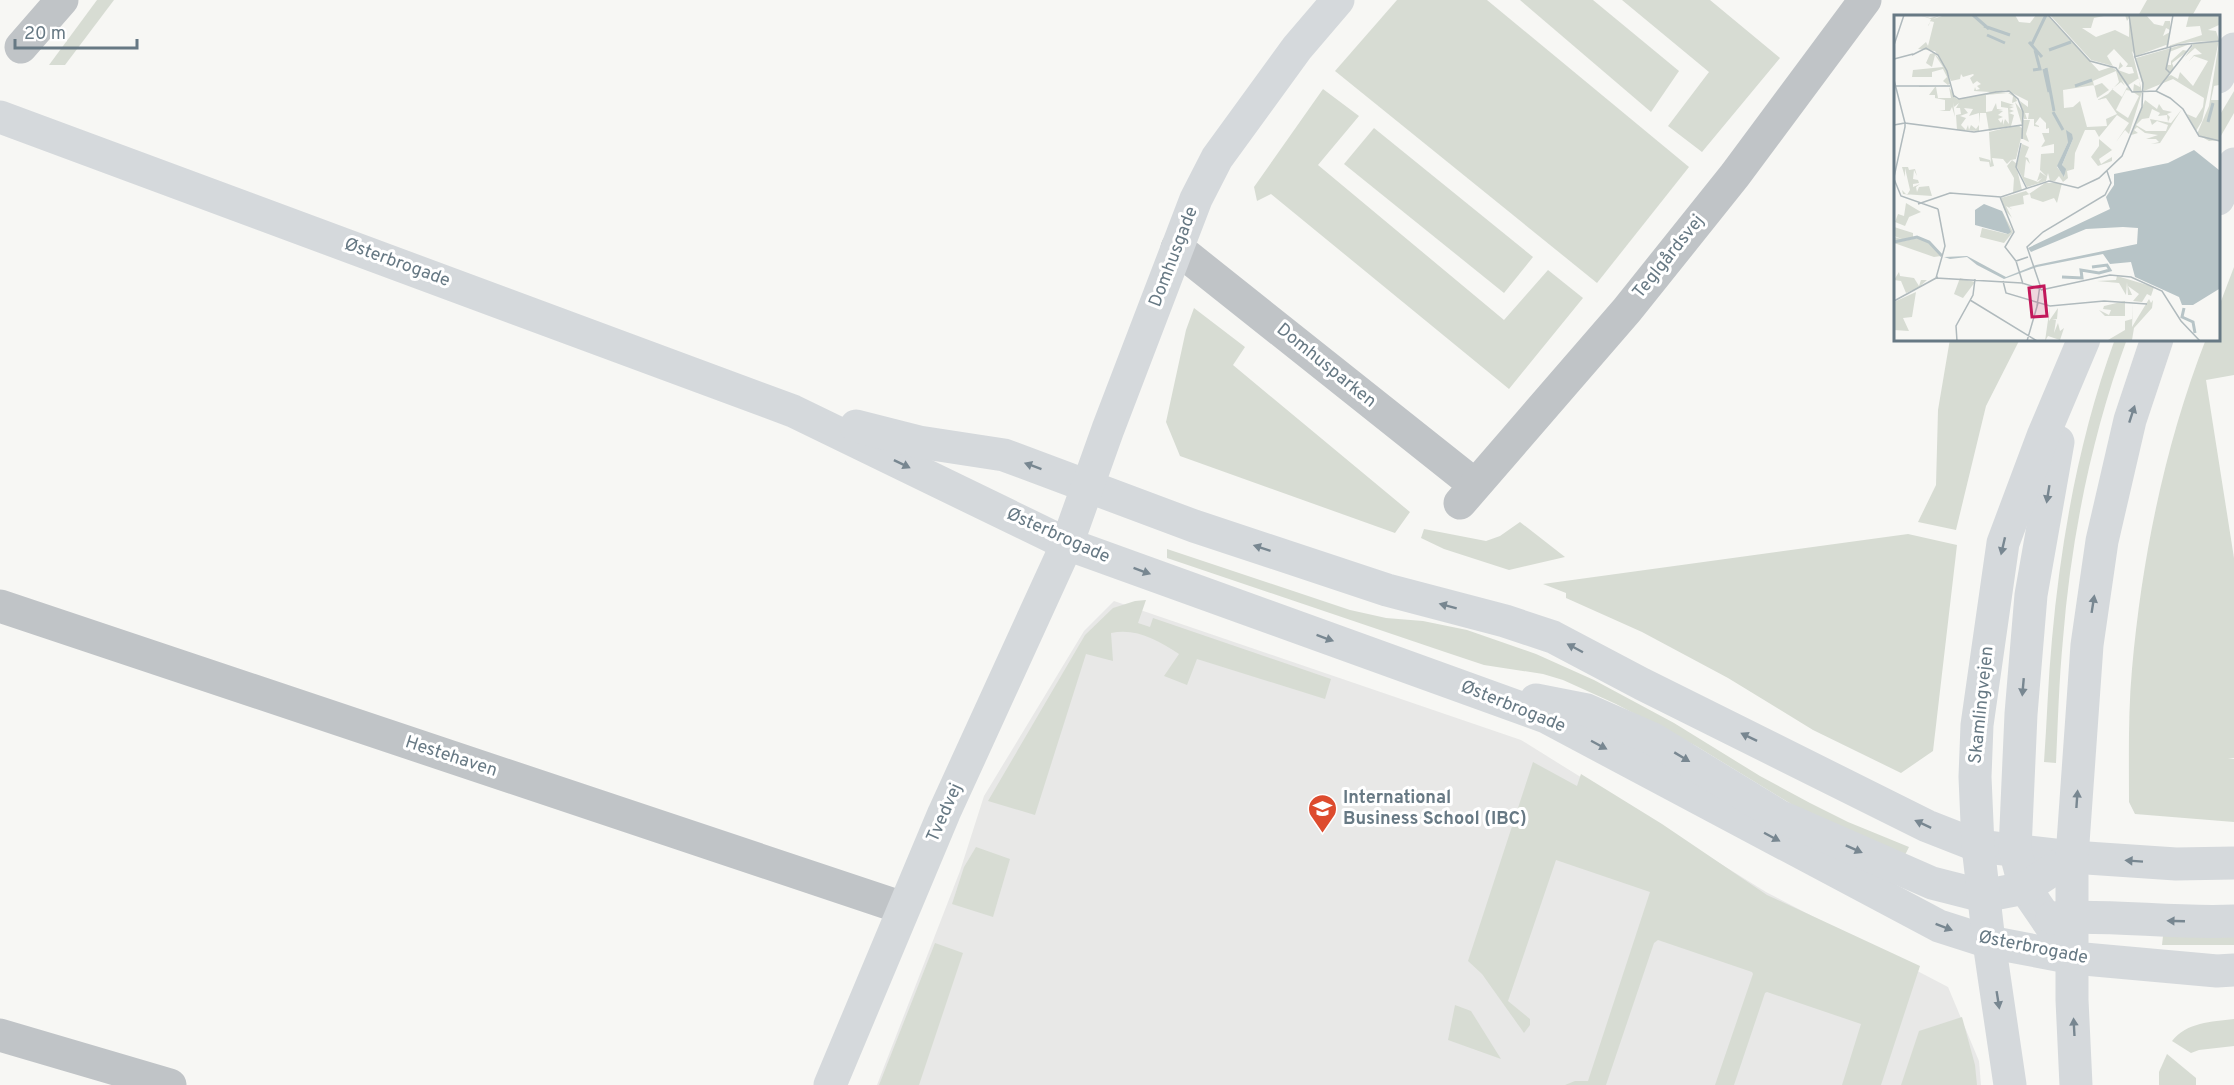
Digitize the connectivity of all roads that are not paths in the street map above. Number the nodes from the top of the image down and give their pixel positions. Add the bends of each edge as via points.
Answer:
1 (62, 0) edge
2 (1338, 0) edge
3 (1865, 0) edge
4 (21, 47) dead end
5 (2234, 50) edge
6 (2219, 74) edge
7 (0, 117) edge
8 (2234, 164) edge
9 (2219, 195) edge
10 (1177, 248) junction
11 (2157, 340) edge
12 (2080, 347) edge
13 (793, 411) junction
14 (1088, 486) junction
15 (1468, 494) joint
16 (1067, 544) junction
17 (0, 606) edge
18 (1469, 688) junction
19 (1978, 846) junction
20 (2015, 850) junction
21 (2072, 857) junction
22 (2234, 863) edge
23 (2025, 888) junction
24 (1983, 896) junction
25 (903, 908) junction
26 (2059, 917) junction
27 (2234, 921) edge
28 (1989, 942) junction
29 (2073, 957) junction
30 (2234, 970) edge
31 (0, 1035) edge
32 (170, 1085) edge
33 (830, 1085) edge
34 (2010, 1085) edge
35 (2076, 1085) edge

1 - 4 street
2 - 10 main road, Domhusgade via 1297,48 1217,158
3 - 15 street, Teglgårdsvej via 1736,175 1627,310
5 - 6 main road
7 - 13 main road, Østerbrogade
8 - 9 main road
10 - 14 main road, Domhusgade
10 - 15 street, Domhusparken
21 -> 11 main road via 2086,645 2102,541 2130,420
12 -> 19 main road, Skamlingvejen via 2002,543 1977,725
12 -> 20 main road via 2052,468 2031,595
14 -> 13 main road, Østerbrogade via 1004,455 919,442
13 -> 16 main road, Østerbrogade
14 - 16 main road, Domhusgade
19 -> 14 main road, Østerbrogade via 1927,826 1553,637 1387,590
16 -> 18 main road, Østerbrogade
16 - 25 main road, Tvedvej
17 - 25 street, Hestehaven
18 -> 24 main road via 1587,710 1653,739 1779,816 1932,884
18 -> 28 main road, Østerbrogade via 1546,717 1939,926
19 - 20 main road, Østerbrogade
19 - 24 main road, Skamlingvejen
20 - 21 main road, Østerbrogade
20 - 23 main road
22 -> 21 main road, Østerbrogade via 2176,864
21 - 23 main road
21 - 26 main road
23 - 24 main road
23 - 26 main road
24 - 28 main road, Skamlingvejen
25 - 33 main road, Tvedvej
27 -> 26 main road
26 - 28 main road
26 - 29 main road
28 - 29 main road, Østerbrogade
28 -> 34 main road, Skamlingvejen
29 - 30 main road, Østerbrogade
35 -> 29 main road
31 - 32 street

